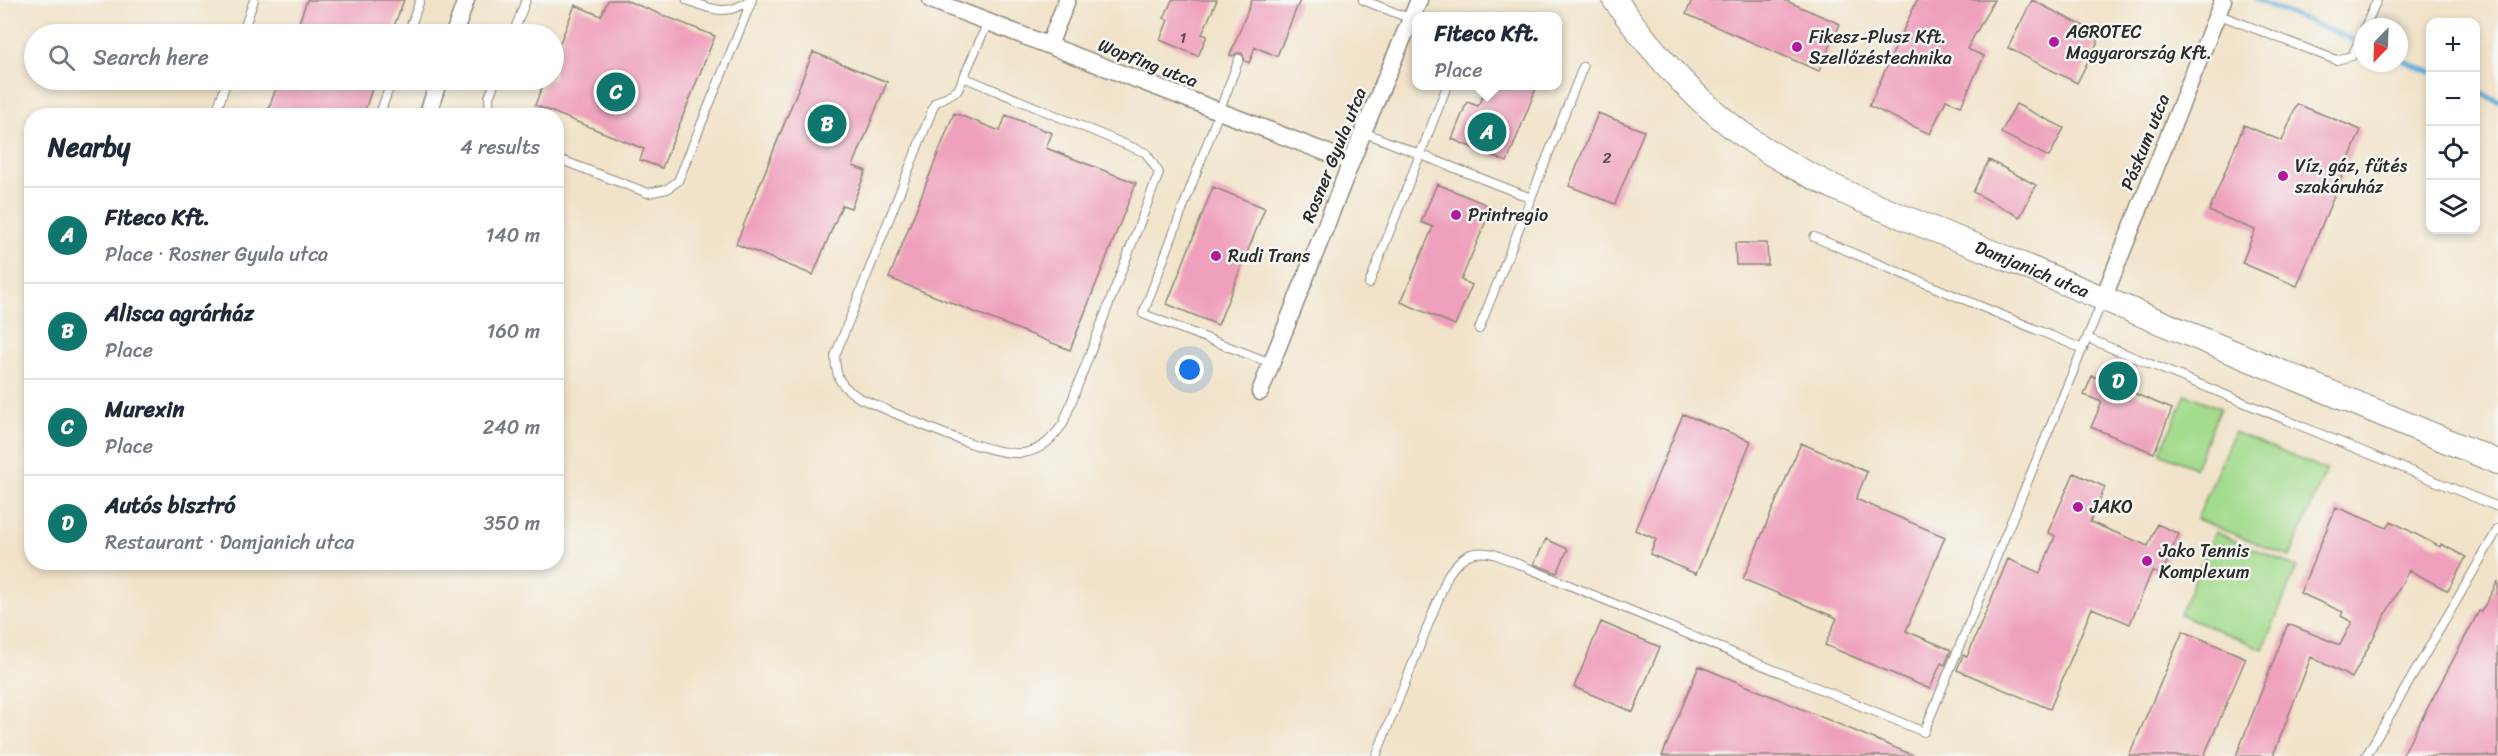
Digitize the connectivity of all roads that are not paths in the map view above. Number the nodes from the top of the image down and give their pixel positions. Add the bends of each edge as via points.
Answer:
1 (254, 0) edge
2 (420, 0) edge
3 (466, 0) edge
4 (526, 0) edge
5 (687, 0) edge
6 (750, 0) edge
7 (931, 0) edge
8 (1067, 0) edge
9 (1363, 0) edge
10 (1615, 0) edge
11 (2377, 0) edge
12 (2220, 7) edge
13 (2369, 18) edge
14 (1411, 19) joint
15 (988, 22) junction
16 (246, 24) edge
17 (412, 24) edge
18 (458, 24) edge
19 (517, 24) edge
20 (1049, 45) junction
21 (2354, 52) edge
22 (1239, 59) dead end
23 (1583, 67) dead end
24 (963, 78) junction
25 (224, 90) edge
26 (388, 90) edge
27 (436, 90) edge
28 (492, 90) edge
29 (1445, 90) edge
30 (218, 108) edge
31 (382, 108) edge
32 (430, 108) edge
33 (490, 108) edge
34 (1220, 111) junction
35 (1363, 132) junction
36 (1420, 154) junction
37 (564, 161) edge
38 (1351, 162) junction
39 (1531, 198) junction
40 (1814, 237) dead end
41 (1369, 285) dead end
42 (2103, 299) junction
43 (1479, 329) dead end
44 (2087, 338) junction
45 (2083, 349) junction
46 (1271, 363) junction
47 (1260, 392) dead end
48 (2498, 462) edge
49 (2498, 507) edge
50 (2498, 529) edge
51 (1376, 756) edge
52 (2366, 756) edge

1 - 16 lane
2 - 17 lane
3 - 18 street
4 - 19 lane
5 - 6 lane via 729,11
6 - 37 lane via 678,181 668,189 648,193
7 - 15 street, Wopfing utca
8 - 20 street
9 - 14 lane
10 - 42 main road, Damjanich utca via 1684,85 1750,140 1799,170
11 - 13 lane
12 - 21 lane via 2336,60 2352,56
12 - 42 street, Páskum utca
14 - 35 street, Rosner Gyula utca
15 - 20 street, Wopfing utca
15 - 24 lane
20 - 34 street, Wopfing utca
22 - 34 lane
23 - 39 lane
24 - 24 lane via 958,90 935,103 835,356 835,372 843,387 861,399 992,451 1016,454 1040,449 1063,424 1160,173 1146,153
25 - 30 lane
26 - 31 lane
27 - 32 street
28 - 33 lane
29 - 36 lane
34 - 38 street, Wopfing utca
34 - 46 lane via 1143,314
35 - 36 lane
35 - 38 street, Rosner Gyula utca
36 - 39 lane
36 - 41 lane
38 - 46 street, Rosner Gyula utca
39 - 43 lane
40 - 45 lane
42 - 44 lane
42 - 48 main road, Damjanich utca
44 - 45 lane
44 - 49 lane
45 - 51 lane via 1924,732 1480,551 1463,558 1448,575
46 - 47 street, Rosner Gyula utca
50 - 52 lane

